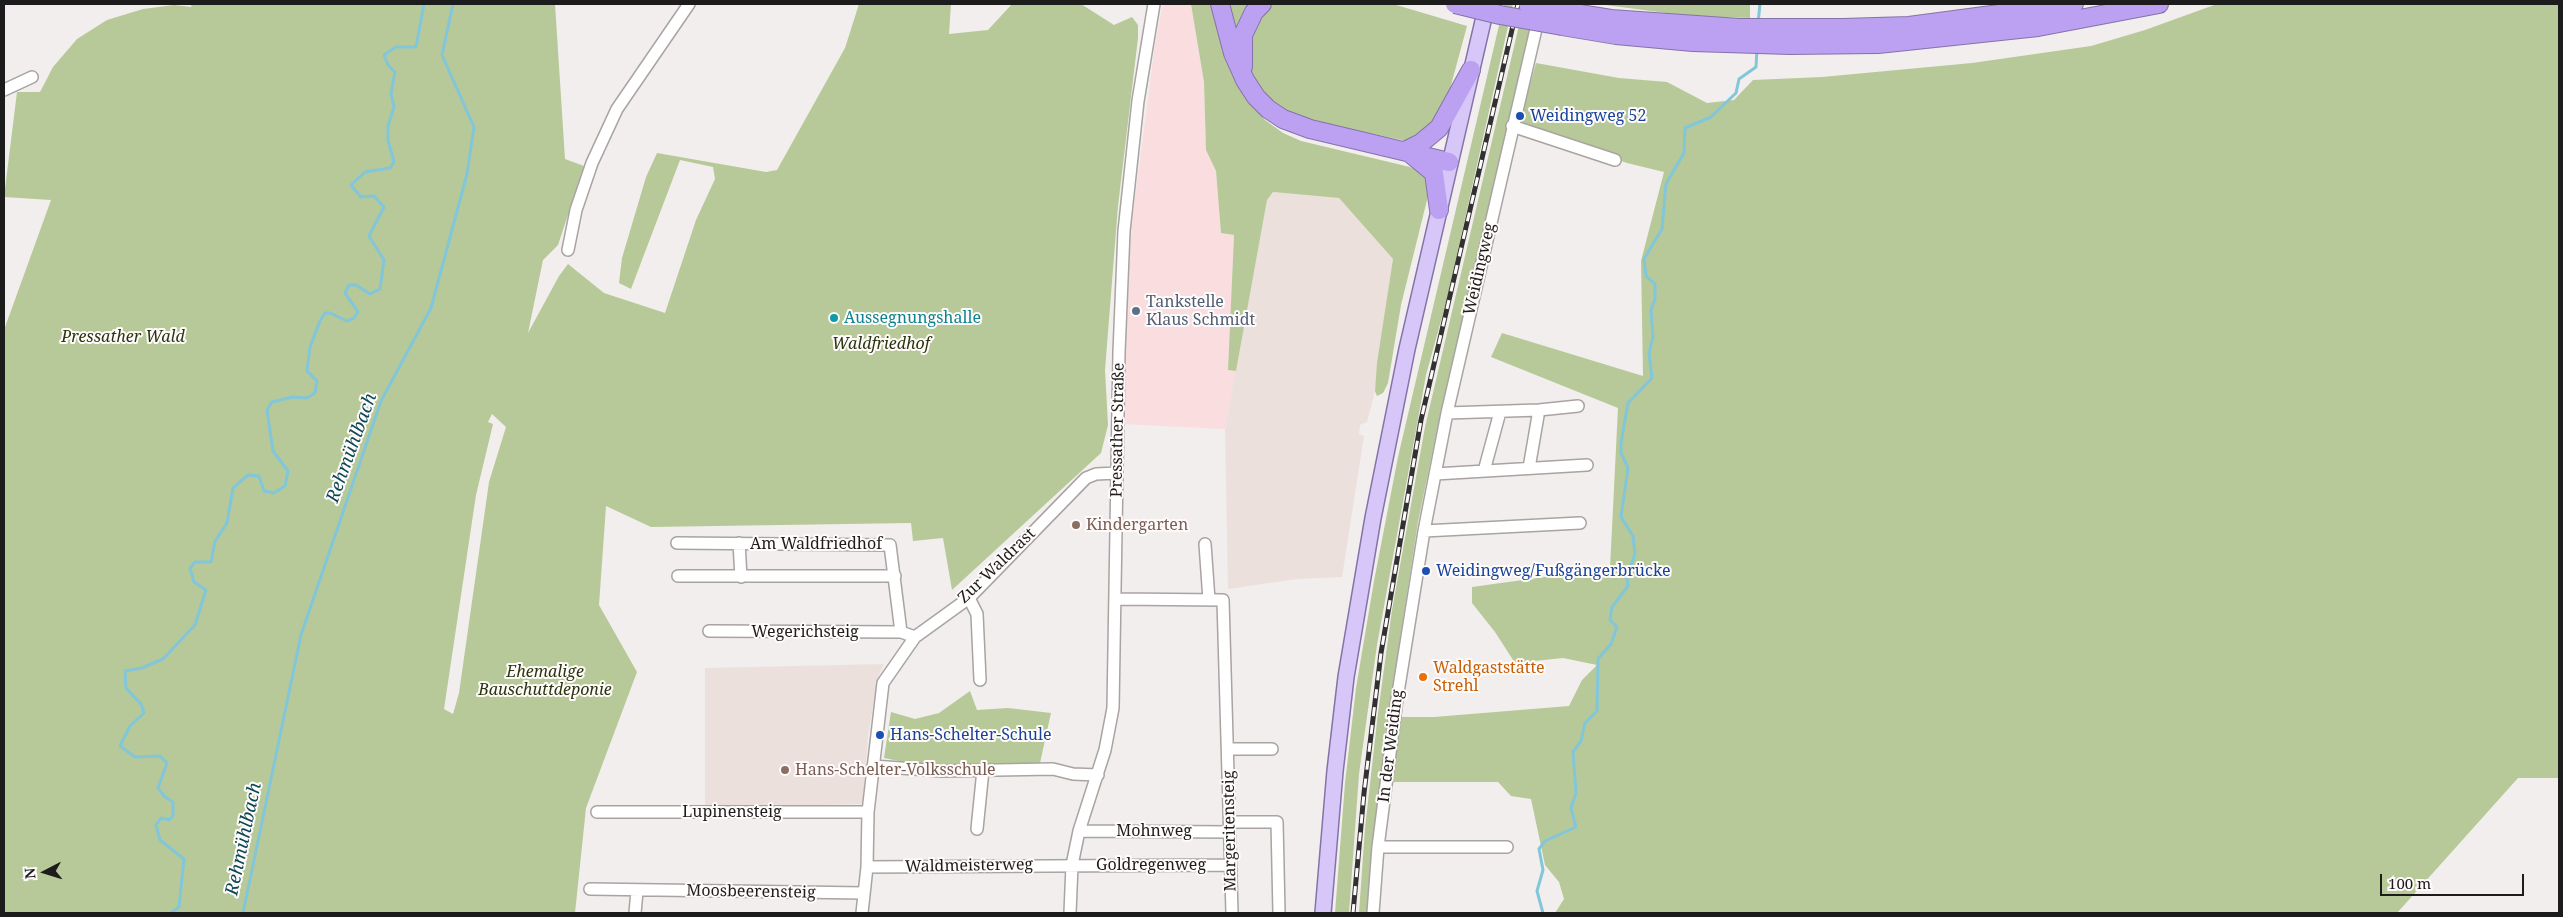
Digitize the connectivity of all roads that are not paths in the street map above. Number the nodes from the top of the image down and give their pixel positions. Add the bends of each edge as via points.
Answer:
1 (689, 4) edge
2 (1154, 4) edge
3 (1220, 4) edge
4 (1262, 4) edge
5 (1455, 4) edge
6 (1487, 4) edge
7 (1528, 4) edge
8 (1542, 4) edge
9 (2074, 4) edge
10 (2159, 4) edge
11 (1564, 19) junction
12 (1790, 37) junction
13 (1471, 70) junction
14 (32, 77) dead end
15 (1245, 80) junction
16 (4, 90) edge
17 (1512, 126) junction
18 (1407, 150) junction
19 (1615, 160) dead end
20 (1449, 162) junction
21 (1438, 210) junction
22 (568, 250) dead end
23 (1578, 406) dead end
24 (1539, 410) junction
25 (1447, 412) junction
26 (1500, 412) junction
27 (1587, 465) dead end
28 (1528, 468) junction
29 (1484, 471) junction
30 (1117, 473) junction
31 (1435, 474) junction
32 (1580, 523) dead end
33 (1424, 531) junction
34 (677, 543) dead end
35 (739, 543) junction
36 (1205, 544) dead end
37 (678, 576) dead end
38 (895, 576) junction
39 (741, 577) junction
40 (969, 598) junction
41 (1116, 599) junction
42 (1209, 600) junction
43 (709, 632) dead end
44 (901, 632) junction
45 (915, 637) junction
46 (1406, 645) joint
47 (980, 680) dead end
48 (1272, 749) dead end
49 (1228, 750) junction
50 (873, 766) junction
51 (983, 770) junction
52 (1098, 775) junction
53 (597, 812) dead end
54 (868, 812) junction
55 (1230, 827) junction
56 (978, 829) dead end
57 (1079, 831) junction
58 (1378, 847) junction
59 (1508, 847) dead end
60 (1072, 865) junction
61 (1229, 865) junction
62 (867, 867) junction
63 (590, 889) dead end
64 (638, 891) junction
65 (864, 893) junction
66 (635, 913) edge
67 (862, 913) edge
68 (1070, 913) edge
69 (1232, 913) edge
70 (1279, 913) edge
71 (1323, 913) edge
72 (1373, 913) edge

1 - 22 street via 617,109 592,163 576,210
2 - 30 street, Pressather Straße via 1138,101 1124,231
3 - 15 highway via 1233,53
4 - 15 highway via 1254,12 1243,35
5 - 11 highway, bridge via 1500,15
6 - 13 main road
7 - 11 highway, bridge
8 - 17 street, Weidingweg
9 - 12 highway via 1908,26
10 - 12 highway via 2038,27 1878,44
11 - 12 highway via 1610,19 1738,36
13 - 18 highway via 1439,128
13 - 20 main road
14 - 16 street
15 - 18 highway via 1256,97 1283,119 1310,129
17 - 19 street
17 - 25 street, Weidingweg
18 - 20 highway
18 - 21 highway via 1434,173
20 - 21 main road
21 - 71 main road via 1389,435 1359,598 1335,771
23 - 24 street
24 - 26 street
24 - 28 street
25 - 26 street
25 - 31 street, Weidingweg
26 - 29 street
27 - 28 street
28 - 29 street
29 - 31 street
30 - 40 street, Zur Waldrast via 1086,478
30 - 41 street, Pressather Straße
31 - 33 street, Weidingweg
32 - 33 street
33 - 46 street, Weidingweg
34 - 35 street, Am Waldfriedhof
35 - 38 street, Am Waldfriedhof via 890,545
35 - 39 street, Am Waldfriedhof
36 - 42 street
37 - 39 street, Am Waldfriedhof
38 - 39 street, Am Waldfriedhof
38 - 44 street, Am Waldfriedhof
40 - 45 street, Zur Waldrast
40 - 47 street via 977,614
41 - 42 street
41 - 52 street, Pressather Straße via 1113,708
42 - 49 street, Margeritensteig via 1223,600
43 - 44 street, Wegerichsteig
44 - 45 street
45 - 50 street, Zur Waldrast via 883,683
46 - 58 street, In der Weiding
48 - 49 street, Margeritensteig
49 - 55 street, Margeritensteig
50 - 51 street
50 - 54 street, Zur Waldrast
51 - 52 street via 1053,769
51 - 56 street
52 - 57 street, Pressather Straße
53 - 54 street, Lupinensteig
54 - 62 street, Zur Waldrast
55 - 57 street, Mohnweg
55 - 61 street, Margeritensteig
55 - 70 street, Mohnweg via 1278,822
57 - 60 street, Pressather Straße
58 - 59 street
58 - 72 street, In der Weiding
60 - 61 street, Goldregenweg
60 - 62 street, Waldmeisterweg
60 - 68 street, Pressather Straße
61 - 69 street, Margeritensteig
62 - 65 street, Zur Waldrast
63 - 64 street, Moosbeerensteig
64 - 65 street, Moosbeerensteig
64 - 66 street
65 - 67 street, Zur Waldrast

